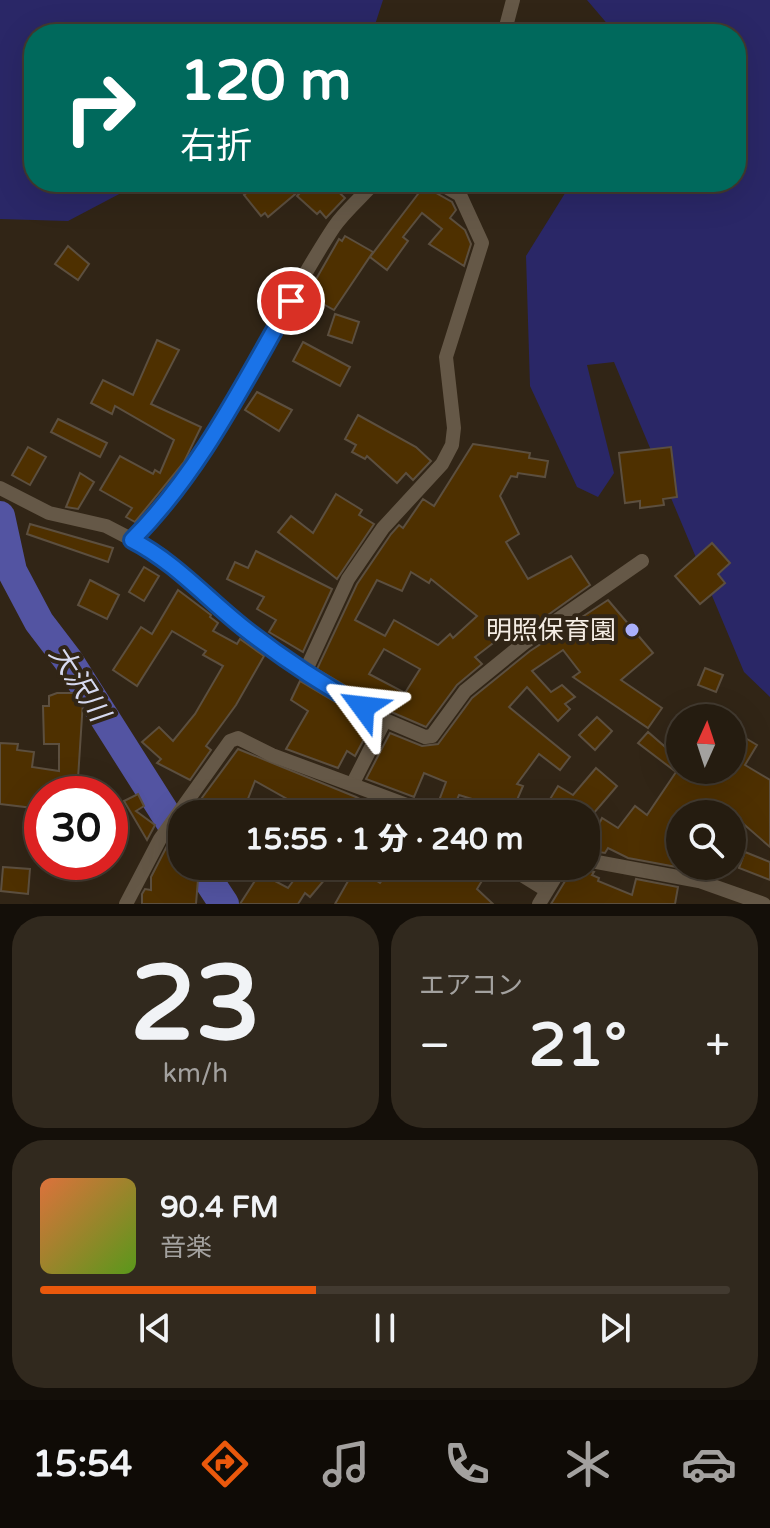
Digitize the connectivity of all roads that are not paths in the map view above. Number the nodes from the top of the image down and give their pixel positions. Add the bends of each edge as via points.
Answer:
1 (513, 0) edge
2 (507, 24) edge
3 (366, 192) edge
4 (455, 192) edge
5 (0, 488) edge
6 (132, 540) junction
7 (642, 561) dead end
8 (305, 672) junction
9 (385, 720) junction
10 (353, 783) junction
11 (396, 800) edge
12 (600, 863) edge
13 (523, 880) edge
14 (553, 880) edge
15 (542, 897) edge
16 (126, 904) edge
17 (764, 904) edge

1 - 2 street
3 - 6 street via 335,225 201,457
4 - 8 street via 482,243 446,357 452,445 357,566
5 - 6 street via 49,513 106,526
6 - 8 street via 160,554 244,628
7 - 9 street via 465,691 432,736
8 - 9 street
9 - 10 street
10 - 11 street
10 - 16 street via 238,738 230,741 160,839
12 - 17 street via 699,881
13 - 15 street
14 - 15 street

